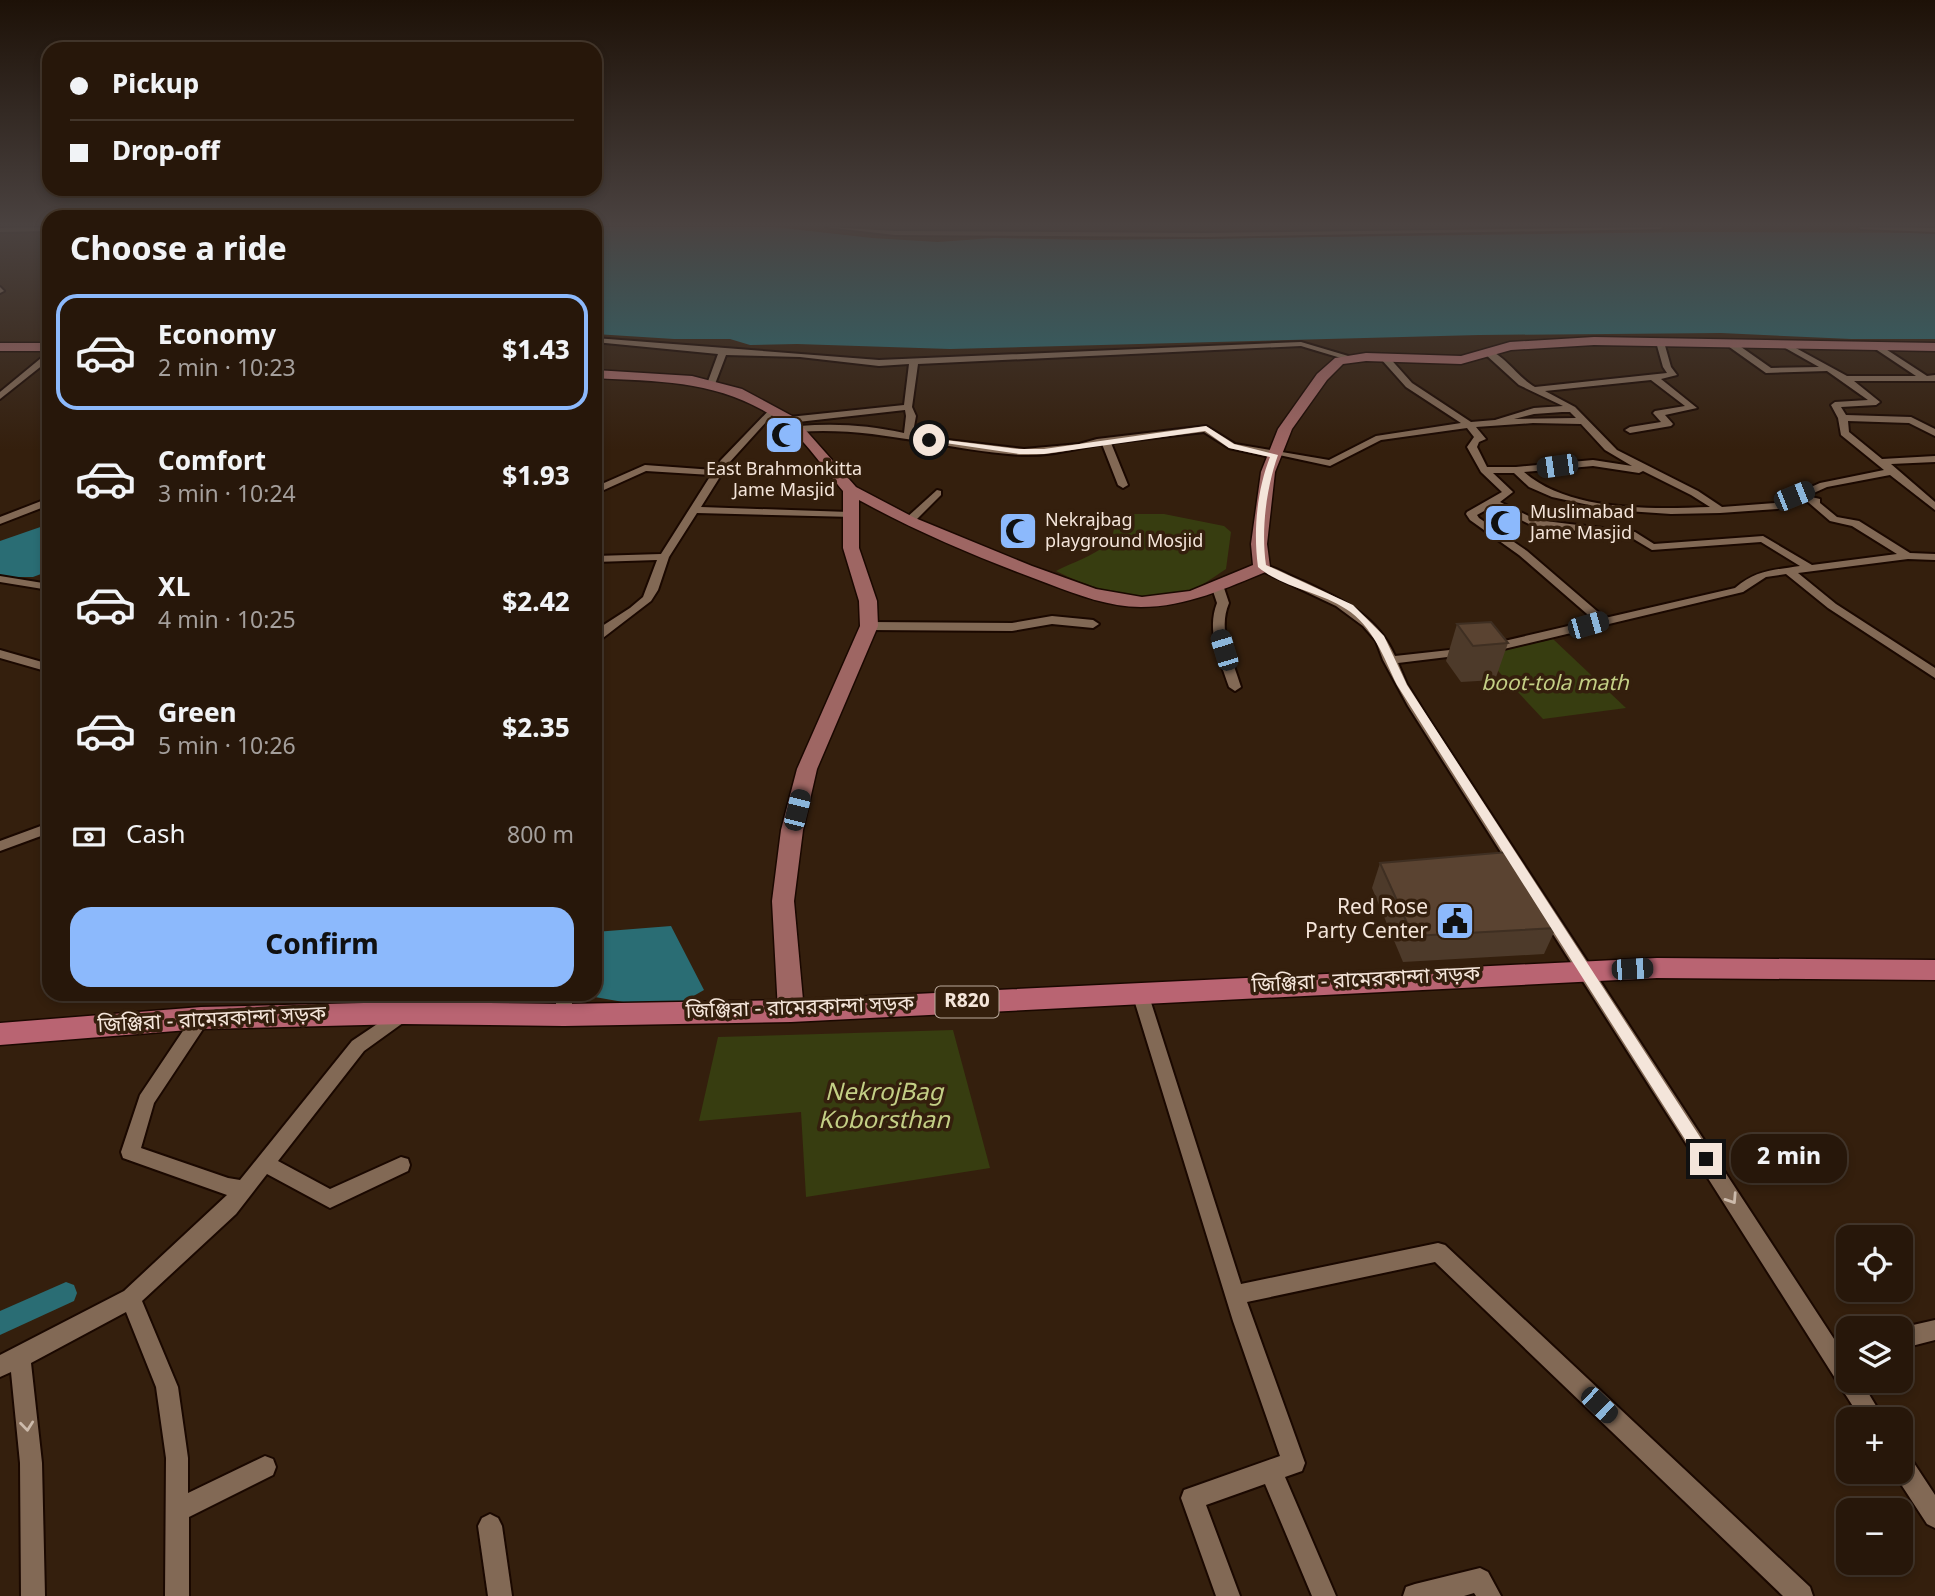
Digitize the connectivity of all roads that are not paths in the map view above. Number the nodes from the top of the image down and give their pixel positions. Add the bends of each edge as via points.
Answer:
1 (602, 341) edge
2 (1660, 342) junction
3 (1783, 343) junction
4 (1731, 344) junction
5 (1875, 346) junction
6 (0, 347) edge
7 (42, 347) edge
8 (1935, 347) edge
9 (723, 352) junction
10 (1488, 352) junction
11 (1384, 357) junction
12 (1351, 358) junction
13 (42, 362) edge
14 (914, 362) junction
15 (1828, 369) junction
16 (602, 375) edge
17 (1653, 377) junction
18 (1930, 378) edge
19 (1845, 379) junction
20 (711, 384) junction
21 (1533, 390) junction
22 (0, 396) edge
23 (908, 407) junction
24 (1572, 409) junction
25 (772, 410) junction
26 (1843, 418) junction
27 (1585, 421) junction
28 (1498, 422) junction
29 (794, 424) junction
30 (1469, 425) junction
31 (1630, 430) dead end
32 (1935, 433) edge
33 (911, 438) junction
34 (1105, 441) junction
35 (1275, 454) junction
36 (1935, 458) edge
37 (1886, 465) junction
38 (1484, 470) junction
39 (1516, 470) junction
40 (1644, 470) junction
41 (717, 473) junction
42 (1124, 485) dead end
43 (602, 488) edge
44 (851, 490) junction
45 (937, 493) dead end
46 (1794, 496) junction
47 (1493, 502) junction
48 (42, 503) edge
49 (1935, 507) edge
50 (692, 510) junction
51 (1720, 510) junction
52 (849, 515) junction
53 (0, 521) edge
54 (909, 521) junction
55 (1908, 555) junction
56 (664, 557) junction
57 (1935, 557) edge
58 (602, 559) edge
59 (1810, 568) junction
60 (1256, 569) junction
61 (1789, 572) junction
62 (0, 579) edge
63 (1217, 585) junction
64 (42, 586) edge
65 (1602, 621) junction
66 (1093, 624) dead end
67 (869, 626) junction
68 (602, 630) edge
69 (0, 654) edge
70 (1389, 660) junction
71 (42, 666) edge
72 (1935, 674) edge
73 (1235, 687) dead end
74 (42, 831) edge
75 (0, 846) edge
76 (1935, 970) edge
77 (1584, 971) junction
78 (1140, 993) junction
79 (564, 1004) edge
80 (791, 1011) junction
81 (404, 1013) junction
82 (201, 1018) junction
83 (0, 1034) edge
84 (264, 1163) junction
85 (401, 1164) dead end
86 (244, 1189) junction
87 (1235, 1295) junction
88 (131, 1298) junction
89 (1935, 1330) edge
90 (1913, 1336) edge
91 (1836, 1348) edge
92 (10, 1362) edge
93 (265, 1467) dead end
94 (1271, 1471) junction
95 (1913, 1482) edge
96 (177, 1511) junction
97 (1935, 1516) edge
98 (490, 1526) dead end
99 (33, 1596) edge
100 (177, 1596) edge
101 (500, 1596) edge
102 (1228, 1596) edge
103 (1324, 1596) edge
104 (1415, 1596) edge
105 (1489, 1596) edge
106 (1801, 1596) edge

1 - 9 street
2 - 4 street
2 - 10 street via 1568,342
2 - 17 street via 1673,374
3 - 4 street
3 - 5 street
3 - 15 street
4 - 15 street via 1769,371
5 - 8 street
5 - 18 street
6 - 7 street
9 - 14 street
9 - 20 street
10 - 11 street via 1461,360
10 - 21 street
11 - 12 street
11 - 30 street via 1409,385
12 - 14 street via 1301,344
12 - 35 street via 1339,361 1322,377 1285,429
13 - 22 street
14 - 23 street
15 - 19 street
16 - 20 street
17 - 21 street
17 - 31 street via 1693,408 1658,413 1668,424
18 - 19 street
19 - 26 street via 1876,402 1835,405
20 - 25 street
21 - 24 street via 1560,399
23 - 29 street
23 - 33 street
24 - 27 street
24 - 28 street via 1535,410
25 - 29 street
25 - 41 street
26 - 32 street via 1912,420
26 - 37 street via 1844,433
27 - 28 street
27 - 40 street via 1611,450
28 - 30 street
29 - 33 street via 873,428
29 - 44 street
30 - 35 street via 1380,438 1330,463
30 - 38 street via 1481,439 1472,447
33 - 34 street via 1024,452
34 - 35 street via 1206,429 1232,446
34 - 42 street
35 - 60 street via 1263,502
36 - 37 street
37 - 46 street via 1892,472 1824,485
37 - 49 street
38 - 39 street
38 - 47 street via 1508,492
39 - 40 street via 1593,463
39 - 51 street via 1541,489 1620,510
40 - 51 street via 1699,493
41 - 43 street via 645,468
41 - 50 street
44 - 52 street
44 - 54 street
45 - 54 street
46 - 51 street via 1777,506
46 - 55 street via 1816,501 1812,503 1834,519 1855,523
47 - 59 street via 1535,523 1635,535 1652,547 1763,539
47 - 65 street via 1471,514 1475,520 1523,553
48 - 53 street
50 - 52 street
50 - 56 street
52 - 67 street via 851,548 868,601
54 - 63 street via 1026,570 1118,600 1193,596
55 - 57 street
55 - 59 street
56 - 58 street
56 - 68 street via 648,598
59 - 61 street
60 - 63 street
60 - 70 street via 1350,607 1379,636
61 - 65 street via 1768,571 1738,590
61 - 72 street
62 - 64 street
63 - 73 street via 1223,603 1218,632
65 - 70 street via 1484,649
66 - 67 street via 1052,620 1012,626
67 - 80 street via 807,769 792,830 783,901
69 - 71 street
70 - 77 street
74 - 75 street
76 - 77 main road, জিঞ্জিরা - রামেরকান্দা সড়ক / R820
77 - 78 main road, জিঞ্জিরা - রামেরকান্দা সড়ক / R820
77 -> 91 street
78 - 80 main road, জিঞ্জিরা - রামেরকান্দা সড়ক / R820
78 - 87 street
79 - 80 main road, জিঞ্জিরা - রামেরকান্দা সড়ক / R820
79 - 81 main road, জিঞ্জিরা - রামেরকান্দা সড়ক / R820
81 - 82 main road, জিঞ্জিরা - রামেরকান্দা সড়ক / R820
81 - 84 street via 358,1046
82 - 83 main road, জিঞ্জিরা - রামেরকান্দা সড়ক / R820
82 - 86 street via 146,1100 130,1152
84 - 85 street via 330,1199
84 - 86 street
86 - 88 street
87 - 94 street via 1294,1464
87 - 106 street via 1438,1252
88 - 92 street
88 - 96 street via 167,1387 177,1458
89 - 90 street
92 -> 99 street via 31,1463
93 - 96 street
94 - 102 street via 1192,1498
94 - 103 street
95 - 97 street
96 - 100 street
98 - 101 street
104 - 105 street via 1480,1580

